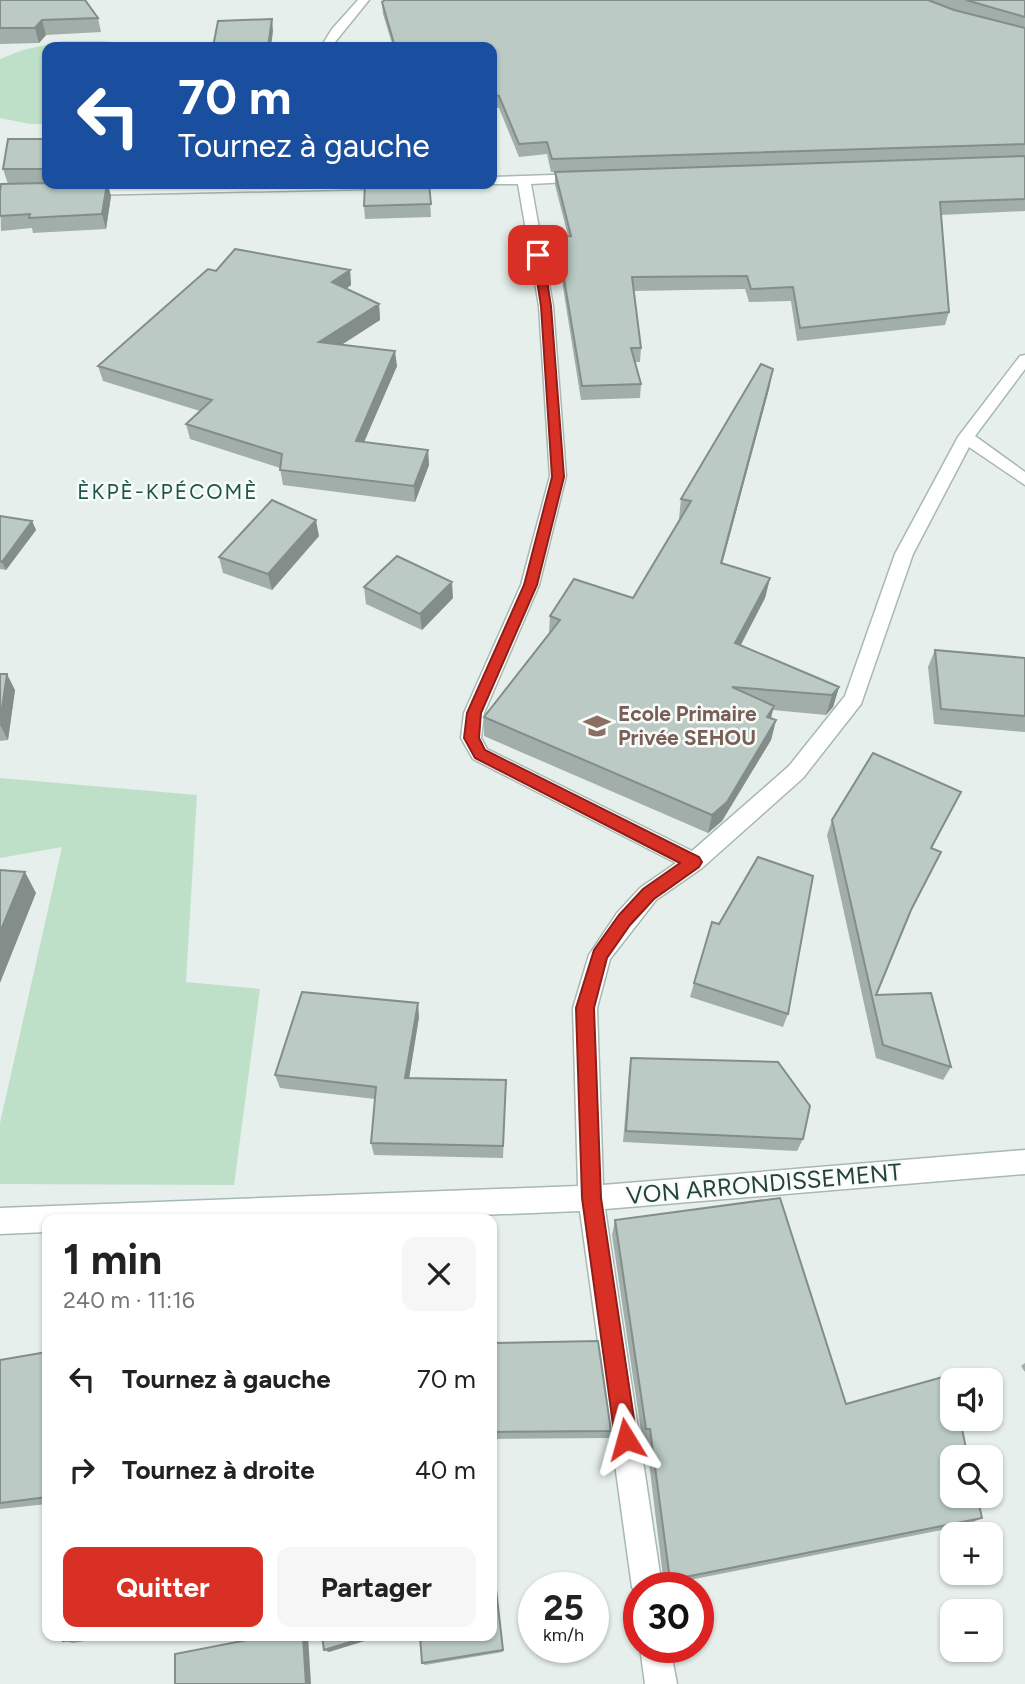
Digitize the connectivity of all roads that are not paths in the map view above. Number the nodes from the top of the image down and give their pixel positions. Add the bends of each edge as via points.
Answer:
1 (364, 0) edge
2 (329, 42) edge
3 (592, 178) edge
4 (524, 180) junction
5 (497, 181) edge
6 (150, 189) edge
7 (68, 191) edge
8 (1025, 359) edge
9 (966, 437) junction
10 (1025, 480) edge
11 (694, 862) junction
12 (1025, 1162) edge
13 (592, 1198) junction
14 (180, 1214) edge
15 (42, 1219) edge
16 (0, 1221) edge
17 (645, 1572) edge
18 (658, 1663) edge
19 (661, 1684) edge

1 - 2 street
3 - 4 street
4 - 5 street
4 - 11 street via 546,306 558,477 530,585 474,713 471,738 480,754
6 - 7 street
8 - 9 street
9 - 10 street
9 - 11 street via 904,554 854,699 796,772
11 - 13 street via 648,894 600,955 585,1008
12 - 13 street, VON ARRONDISSEMENT
13 - 14 street, VON ARRONDISSEMENT
13 - 17 street
15 - 16 street, VON ARRONDISSEMENT
18 - 19 street

